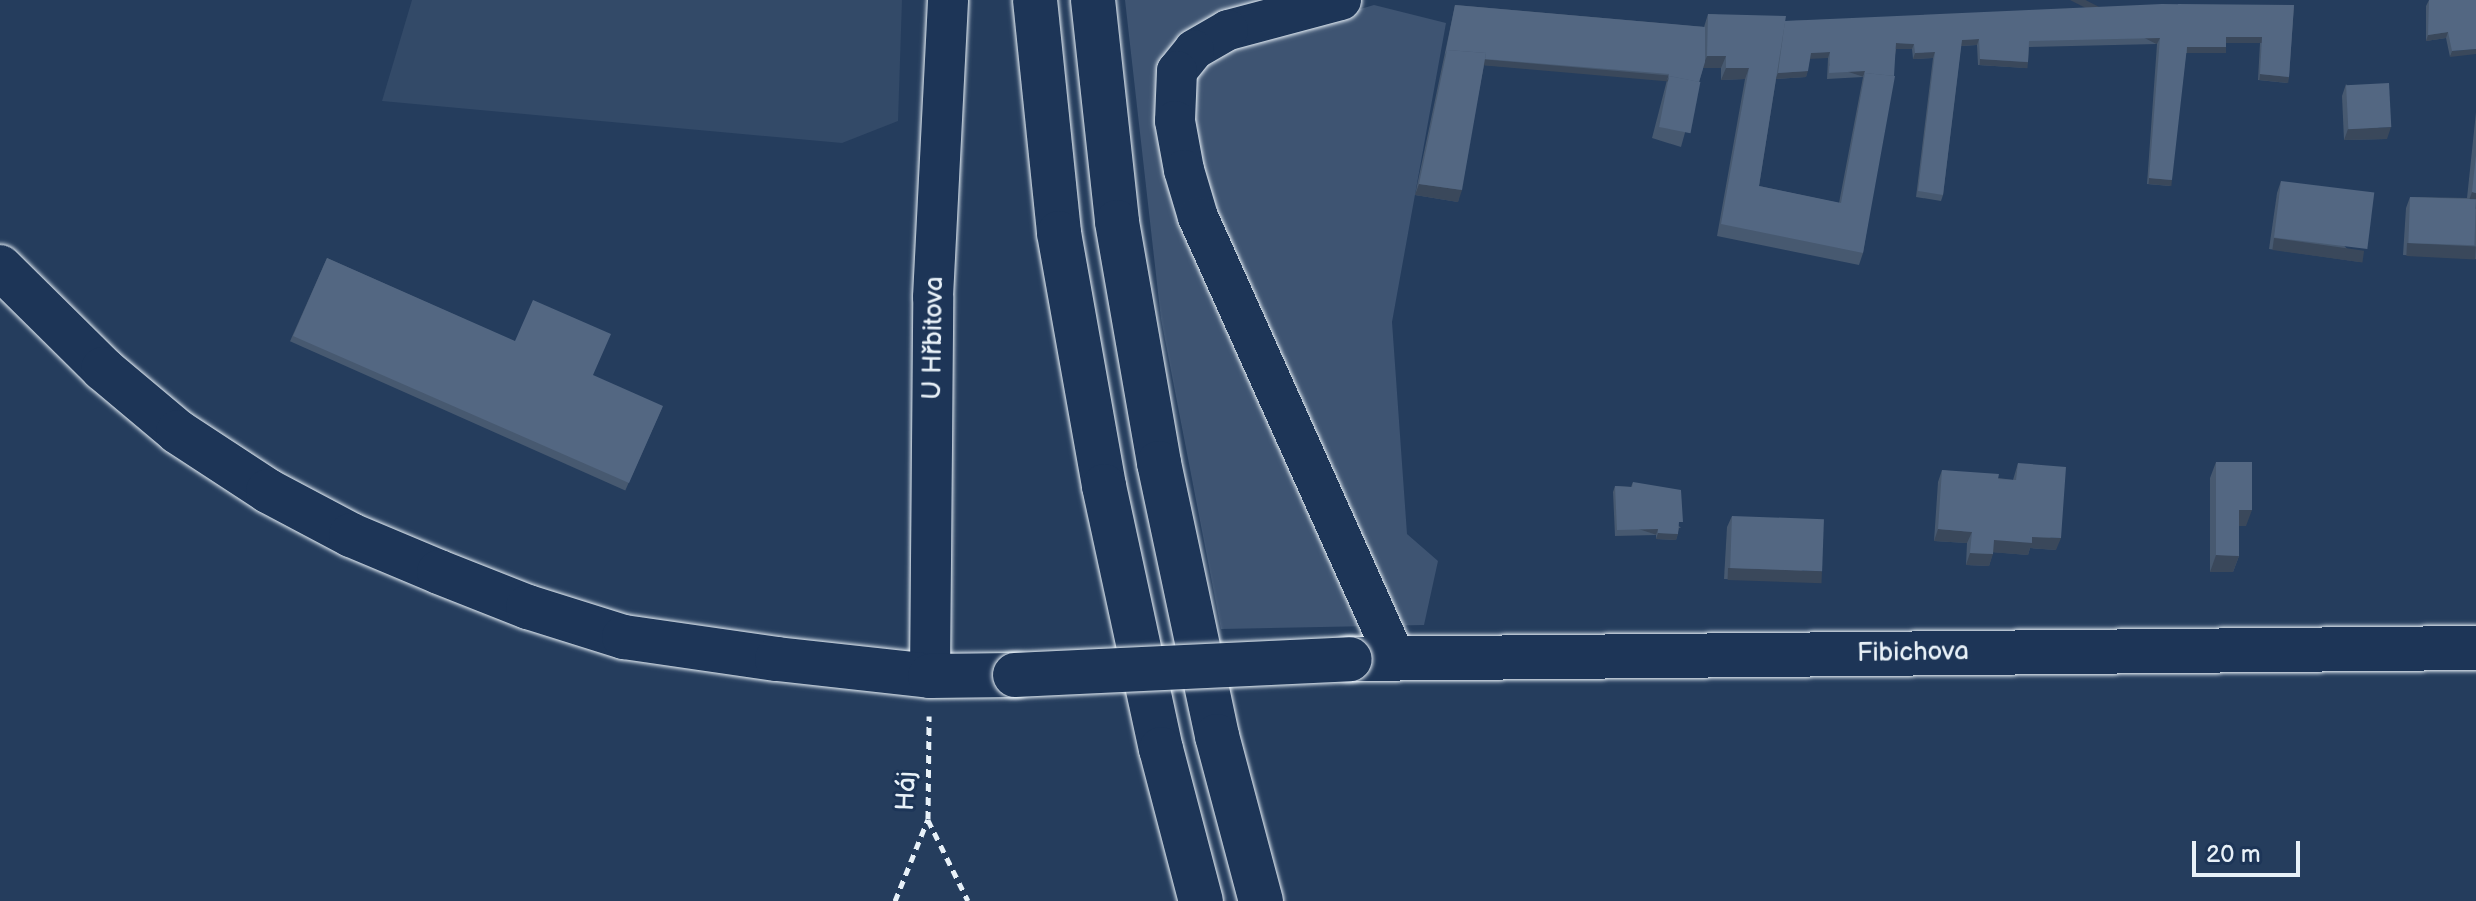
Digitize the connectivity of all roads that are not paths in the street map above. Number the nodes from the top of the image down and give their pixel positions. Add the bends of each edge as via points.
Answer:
1 (948, 0) edge
2 (1035, 0) edge
3 (1093, 0) edge
4 (1341, 0) edge
5 (0, 267) edge
6 (2476, 648) edge
7 (1395, 658) junction
8 (930, 676) junction
9 (1201, 901) edge
10 (1261, 901) edge

1 - 8 street, U Hřbitova via 933,297
2 - 9 main road via 1059,233 1101,471 1161,749
3 - 10 main road via 1117,222 1159,463 1217,736
4 - 7 street via 1228,30 1194,50 1177,71 1175,121 1198,217
5 - 8 main road, Fibichova via 103,369 178,432 268,491 351,535 528,607 624,637
6 - 7 main road, Fibichova
7 - 8 main road, Fibichova, bridge

